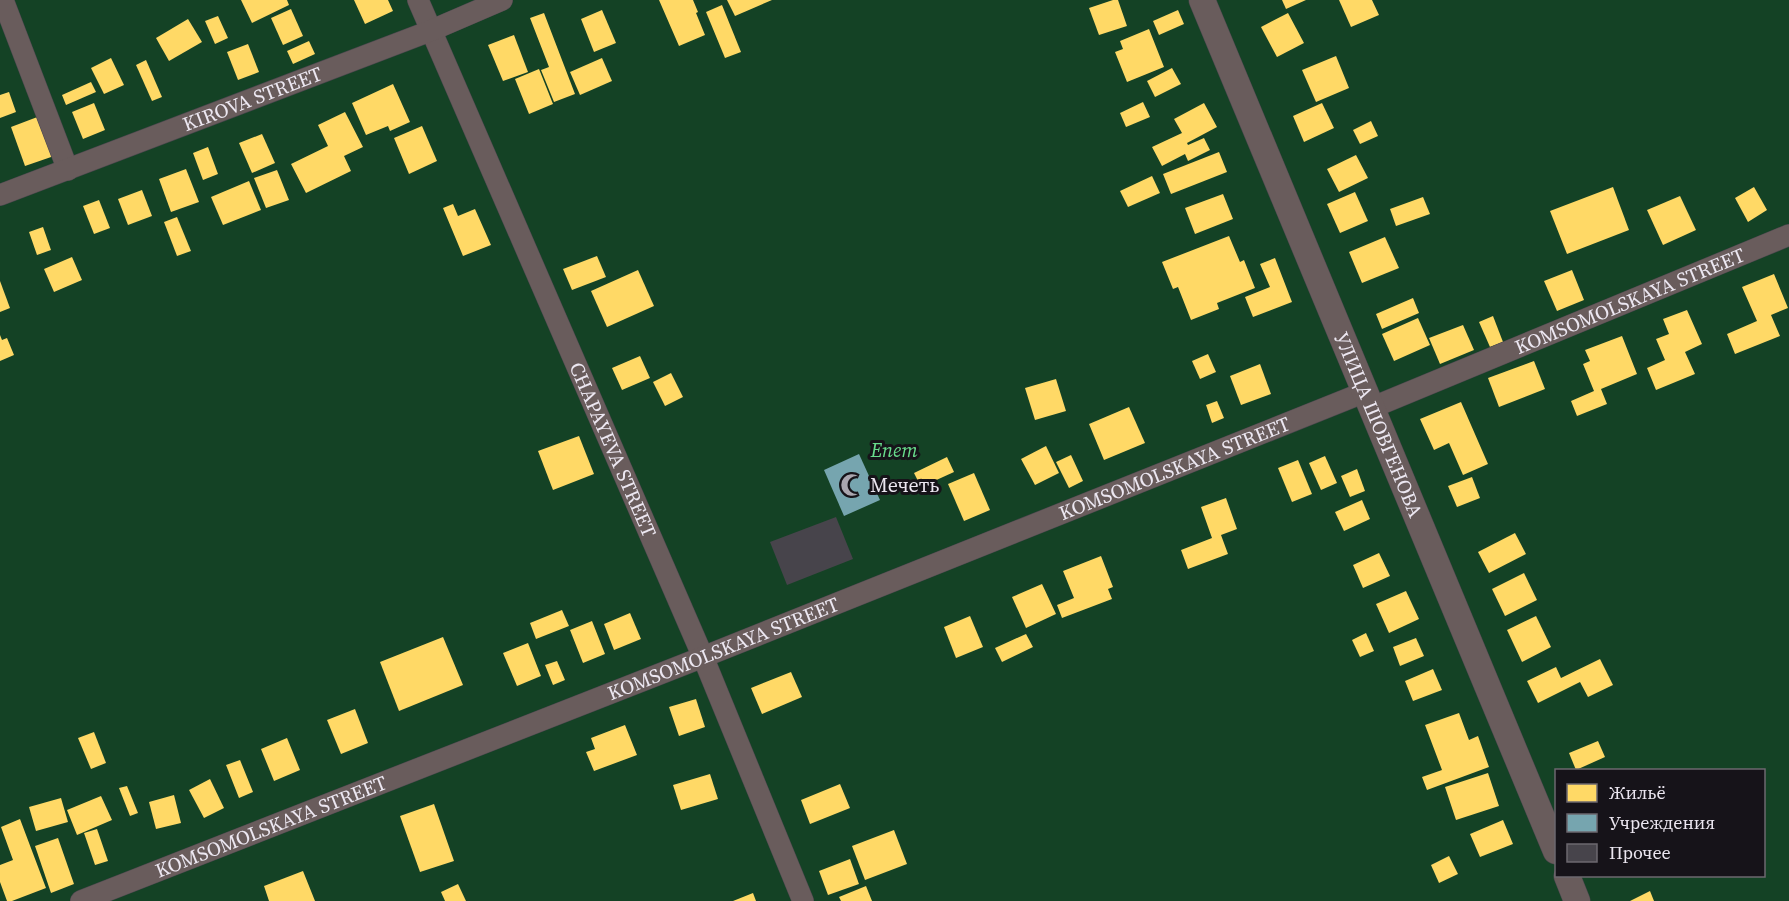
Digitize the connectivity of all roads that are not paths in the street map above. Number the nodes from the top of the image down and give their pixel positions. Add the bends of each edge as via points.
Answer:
1 (3, 0) edge
2 (418, 0) edge
3 (502, 0) edge
4 (1202, 0) edge
5 (430, 31) junction
6 (68, 170) junction
7 (0, 195) edge
8 (1789, 236) edge
9 (1368, 400) junction
10 (703, 657) junction
11 (1555, 846) edge
12 (1567, 877) edge
13 (81, 901) edge
14 (803, 901) edge
15 (1577, 901) edge

1 - 6 street
2 - 5 street, CHAPAYEVA STREET
3 - 5 street, KIROVA STREET
4 - 9 street, УЛИЦА ШОВГЕНОВА
5 - 6 street, KIROVA STREET
5 - 10 street, CHAPAYEVA STREET
6 - 7 street, KIROVA STREET
8 - 9 street, KOMSOMOLSKAYA STREET
9 - 10 street, KOMSOMOLSKAYA STREET
9 - 11 street, УЛИЦА ШОВГЕНОВА
10 - 13 street, KOMSOMOLSKAYA STREET
10 - 14 street, CHAPAYEVA STREET
12 - 15 street

